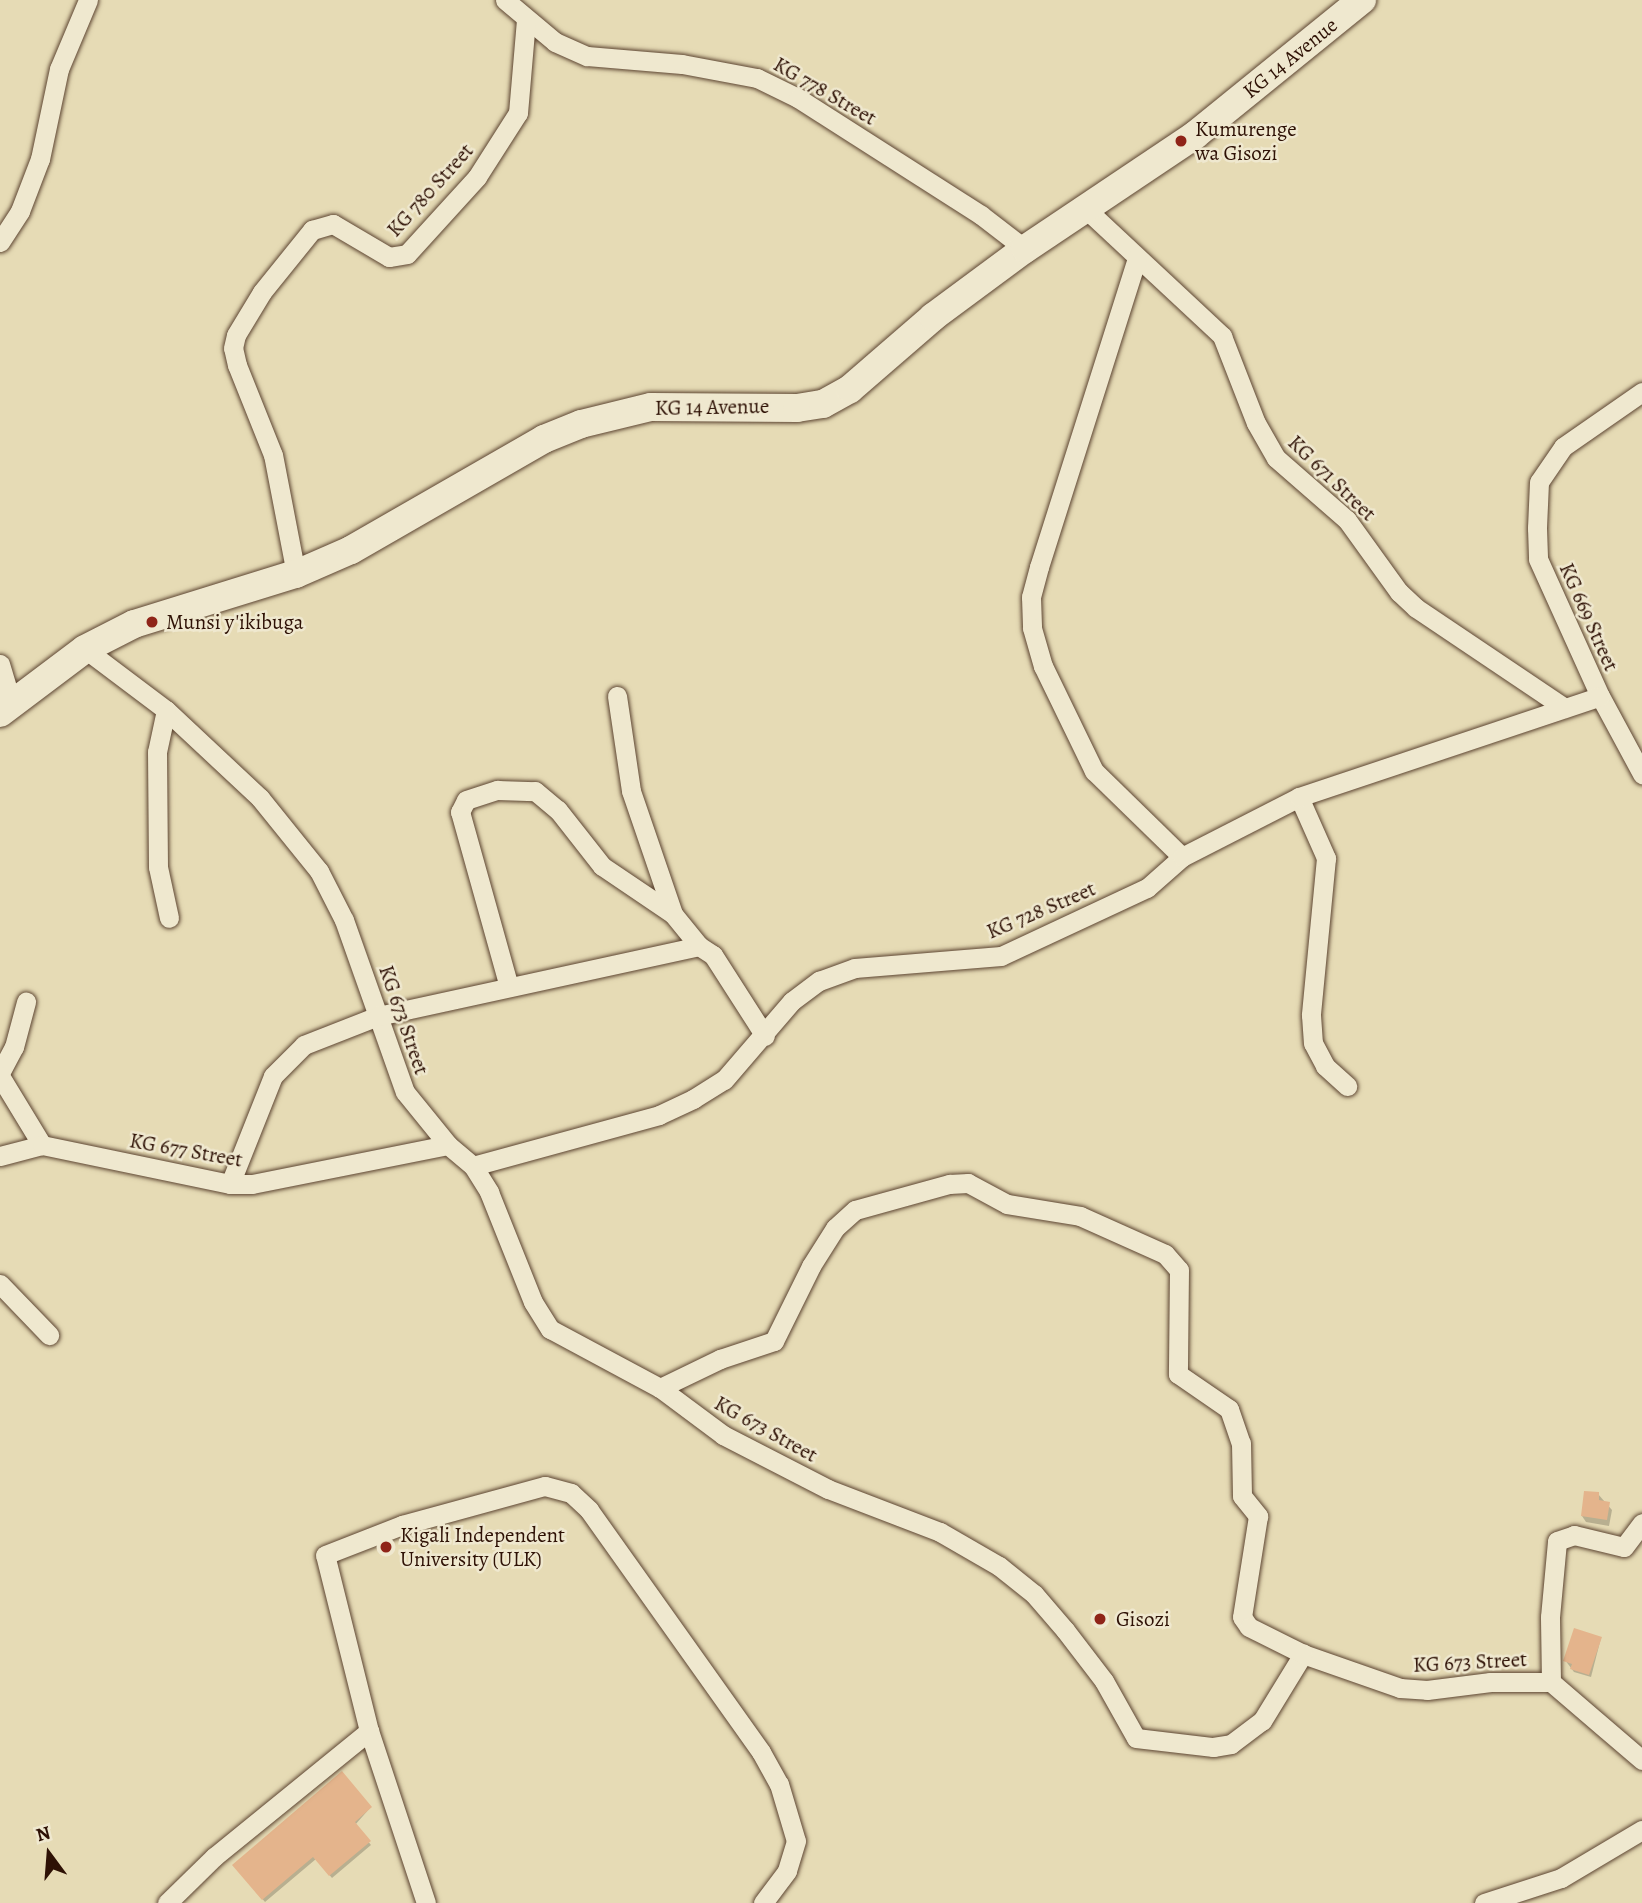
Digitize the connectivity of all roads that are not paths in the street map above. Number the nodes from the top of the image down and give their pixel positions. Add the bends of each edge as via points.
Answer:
1 (88, 0) edge
2 (505, 0) edge
3 (1362, 0) edge
4 (526, 19) junction
5 (1087, 210) junction
6 (0, 242) edge
7 (1025, 249) junction
8 (1137, 258) junction
9 (1642, 391) edge
10 (296, 574) junction
11 (85, 649) junction
12 (0, 664) edge
13 (617, 696) dead end
14 (1600, 696) junction
15 (1565, 708) junction
16 (6, 709) edge
17 (166, 710) junction
18 (1642, 774) edge
19 (1299, 797) junction
20 (1182, 857) junction
21 (673, 914) junction
22 (169, 918) dead end
23 (699, 946) junction
24 (509, 987) junction
25 (26, 1002) dead end
26 (378, 1016) junction
27 (765, 1036) junction
28 (0, 1075) edge
29 (1348, 1086) dead end
30 (448, 1144) junction
31 (42, 1145) junction
32 (0, 1156) edge
33 (473, 1166) junction
34 (230, 1184) junction
35 (0, 1284) edge
36 (49, 1335) dead end
37 (660, 1388) junction
38 (1642, 1523) edge
39 (1303, 1654) junction
40 (1551, 1682) junction
41 (369, 1731) junction
42 (1642, 1760) edge
43 (1642, 1830) edge
44 (167, 1903) edge
45 (426, 1903) edge
46 (763, 1903) edge
47 (1484, 1903) edge

1 - 6 street via 59,69 40,159 20,211
2 - 4 street, KG 778 Street
3 - 5 main road, KG 14 Avenue via 1195,135
4 - 7 street, KG 778 Street via 555,42 587,56 682,64 757,78 798,98 981,215
4 - 10 street, KG 780 Street via 518,113 477,177 407,254 389,257 333,224 312,230 262,292 236,335 237,365 273,455
5 - 7 main road, KG 14 Avenue
5 - 8 street, KG 671 Street
7 - 10 main road, KG 14 Avenue via 933,317 850,388 823,404 797,408 651,407 581,424 544,439 351,550
8 - 15 street, KG 671 Street via 1222,336 1256,422 1276,458 1348,520 1399,592
8 - 20 street via 1039,567 1031,597 1032,628 1042,666 1094,772
9 - 14 street, KG 669 Street via 1563,447 1539,482 1538,559
10 - 11 main road, KG 14 Avenue via 161,615
11 - 16 main road, KG 14 Avenue
11 - 17 street, KG 673 Street
12 - 16 street
13 - 21 street via 631,791
14 - 15 street, KG 728 Street
14 - 18 street, KG 669 Street
15 - 19 street, KG 728 Street
17 - 22 street via 157,752 158,841
17 - 26 street, KG 673 Street via 260,798 319,871 344,920
19 - 20 street, KG 728 Street
19 - 29 street via 1326,858 1311,1015 1313,1043 1325,1066
20 - 27 street, KG 728 Street via 1147,888 1001,956 855,968 819,981 792,1001
21 - 23 street
21 - 24 street via 602,866 558,810 535,791 497,790 466,800 460,812
23 - 24 street
23 - 27 street via 713,955
24 - 26 street
25 - 28 street via 14,1047
26 - 30 street, KG 673 Street via 405,1093
26 - 34 street via 304,1045 273,1076
27 - 33 street, KG 728 Street via 724,1080 659,1115
28 - 31 street
30 - 33 street, KG 673 Street
30 - 34 street, KG 677 Street via 283,1179
31 - 32 street, KG 677 Street
31 - 34 street, KG 677 Street
33 - 37 street, KG 673 Street via 503,1219 533,1302 550,1329
35 - 36 street
37 - 39 street, KG 673 Street via 723,1435 828,1489 940,1531 999,1566 1034,1594 1065,1630 1104,1681 1136,1738 1204,1747 1231,1744 1262,1721
37 - 39 street via 720,1359 774,1341 811,1266 835,1228 855,1210 968,1183 1007,1204 1080,1216 1165,1254 1179,1269 1178,1374 1229,1409 1241,1443 1242,1496 1258,1516 1242,1616 1249,1627
38 - 40 street via 1624,1547 1574,1535 1557,1541 1550,1617
39 - 40 street, KG 673 Street via 1400,1688
40 - 42 street, KG 673 Street
41 - 44 street via 214,1857
41 - 45 street
41 - 46 street via 325,1555 402,1525 545,1486 571,1493 589,1510 779,1784 796,1841 787,1871
43 - 47 street via 1561,1878

